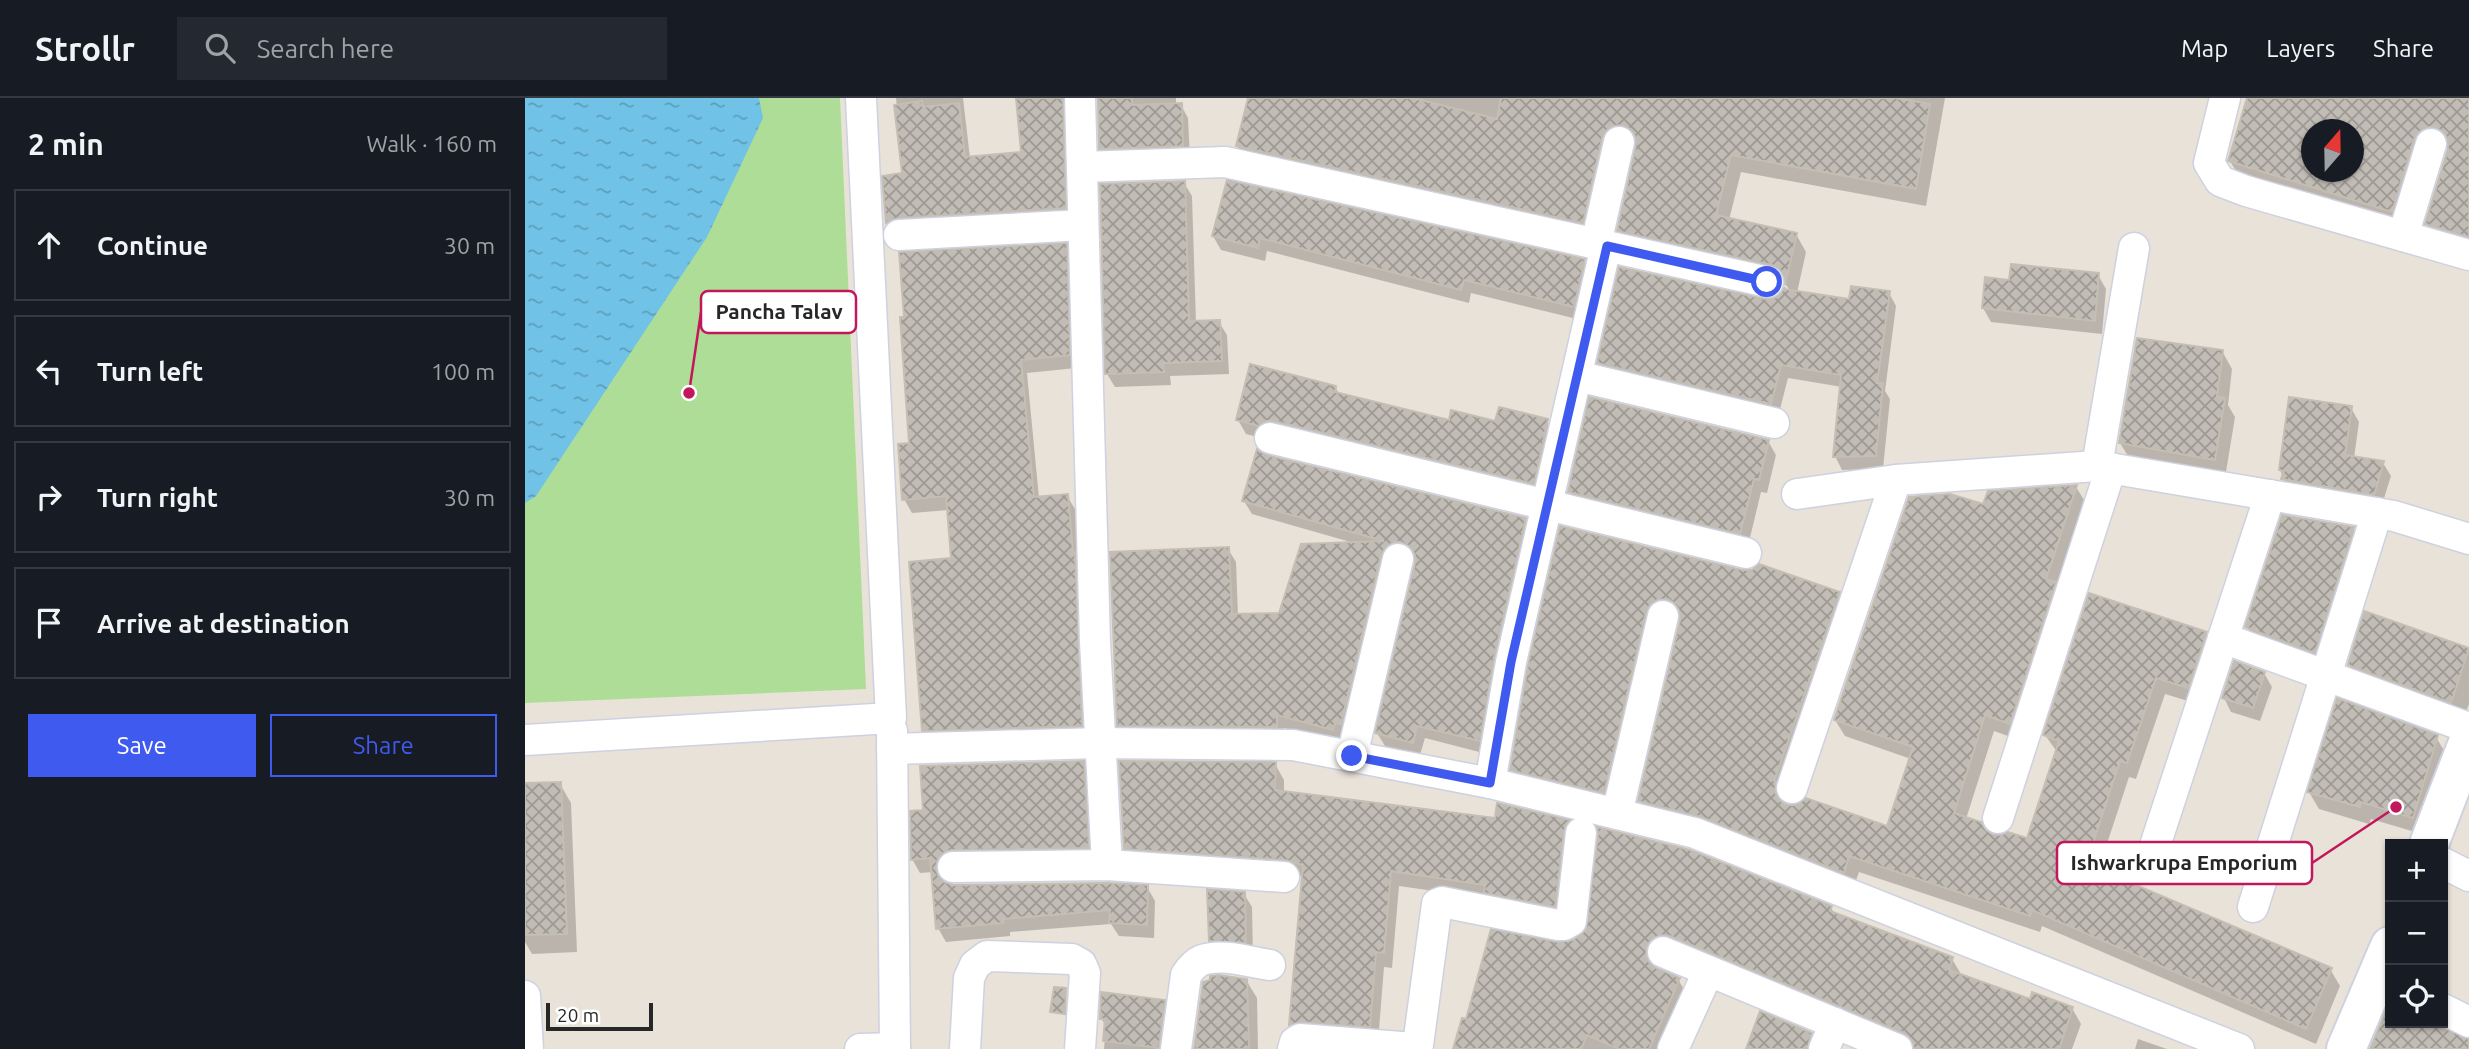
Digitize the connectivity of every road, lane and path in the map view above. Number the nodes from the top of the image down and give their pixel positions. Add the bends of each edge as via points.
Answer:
1 (861, 98) edge
2 (1080, 98) edge
3 (2225, 98) edge
4 (1619, 142) dead end
5 (2431, 144) dead end
6 (1082, 167) junction
7 (1083, 225) junction
8 (899, 235) dead end
9 (2403, 236) junction
10 (1601, 245) junction
11 (2134, 248) dead end
12 (2469, 254) edge
13 (1767, 282) dead end
14 (1577, 376) junction
15 (1774, 423) dead end
16 (1271, 438) dead end
17 (2104, 467) junction
18 (1896, 480) junction
19 (1797, 494) dead end
20 (2270, 495) junction
21 (1548, 505) junction
22 (2377, 513) junction
23 (2469, 539) edge
24 (1746, 553) dead end
25 (1398, 559) dead end
26 (1663, 616) dead end
27 (2223, 638) junction
28 (2326, 675) junction
29 (891, 718) junction
30 (2469, 729) edge
31 (525, 740) edge
32 (2469, 740) edge
33 (1099, 743) junction
34 (892, 749) junction
35 (1352, 756) junction
36 (1490, 783) junction
37 (1792, 788) dead end
38 (1618, 814) junction
39 (1998, 818) dead end
40 (1581, 833) dead end
41 (2431, 839) edge
42 (2150, 861) dead end
43 (1107, 865) junction
44 (2448, 866) edge
45 (953, 867) dead end
46 (2469, 876) edge
47 (1284, 877) dead end
48 (2253, 907) dead end
49 (1663, 952) dead end
50 (1270, 965) dead end
51 (2385, 970) edge
52 (1708, 972) junction
53 (525, 996) edge
54 (2448, 1012) edge
55 (2469, 1022) edge
56 (1829, 1036) edge
57 (895, 1048) edge
58 (528, 1049) edge
59 (860, 1049) edge
60 (965, 1049) edge
61 (1080, 1049) edge
62 (1175, 1049) edge
63 (1293, 1049) edge
64 (1674, 1049) edge
65 (1897, 1049) edge
66 (2239, 1049) edge
67 (2346, 1049) edge

1 - 29 street
2 - 6 street
3 - 9 street via 2209,163 2220,181
4 - 10 street
5 - 9 street
6 - 7 street
6 - 10 street via 1225,162
7 - 8 street
7 - 33 street
9 - 12 street
10 - 13 street
10 - 14 street
11 - 17 street
14 - 15 street
14 - 21 street
16 - 21 street
17 - 18 street
17 - 20 street
17 - 39 street
18 - 19 street
18 - 37 street
20 - 22 street
20 - 27 street
21 - 24 street
21 - 36 street via 1511,662
22 - 23 street
22 - 28 street
25 - 35 street
26 - 38 street
27 - 28 street
27 - 42 street
28 - 30 street
28 - 48 street
29 - 31 street
29 - 34 street
32 - 41 street
33 - 34 street
33 - 35 street via 1293,745
33 - 43 street
34 - 57 street
35 - 36 street
36 - 38 street
38 - 66 street via 1695,833
40 - 63 street via 1568,924 1437,904 1418,1045 1300,1039
43 - 45 street
43 - 47 street
44 - 46 street
49 - 52 street
50 - 62 street via 1221,958 1192,967 1186,975
51 - 67 street
52 - 56 street
52 - 64 street
53 - 58 street
54 - 55 street
56 - 65 street
57 - 59 street
60 - 61 street via 969,978 986,956 1072,959 1081,964 1085,973

